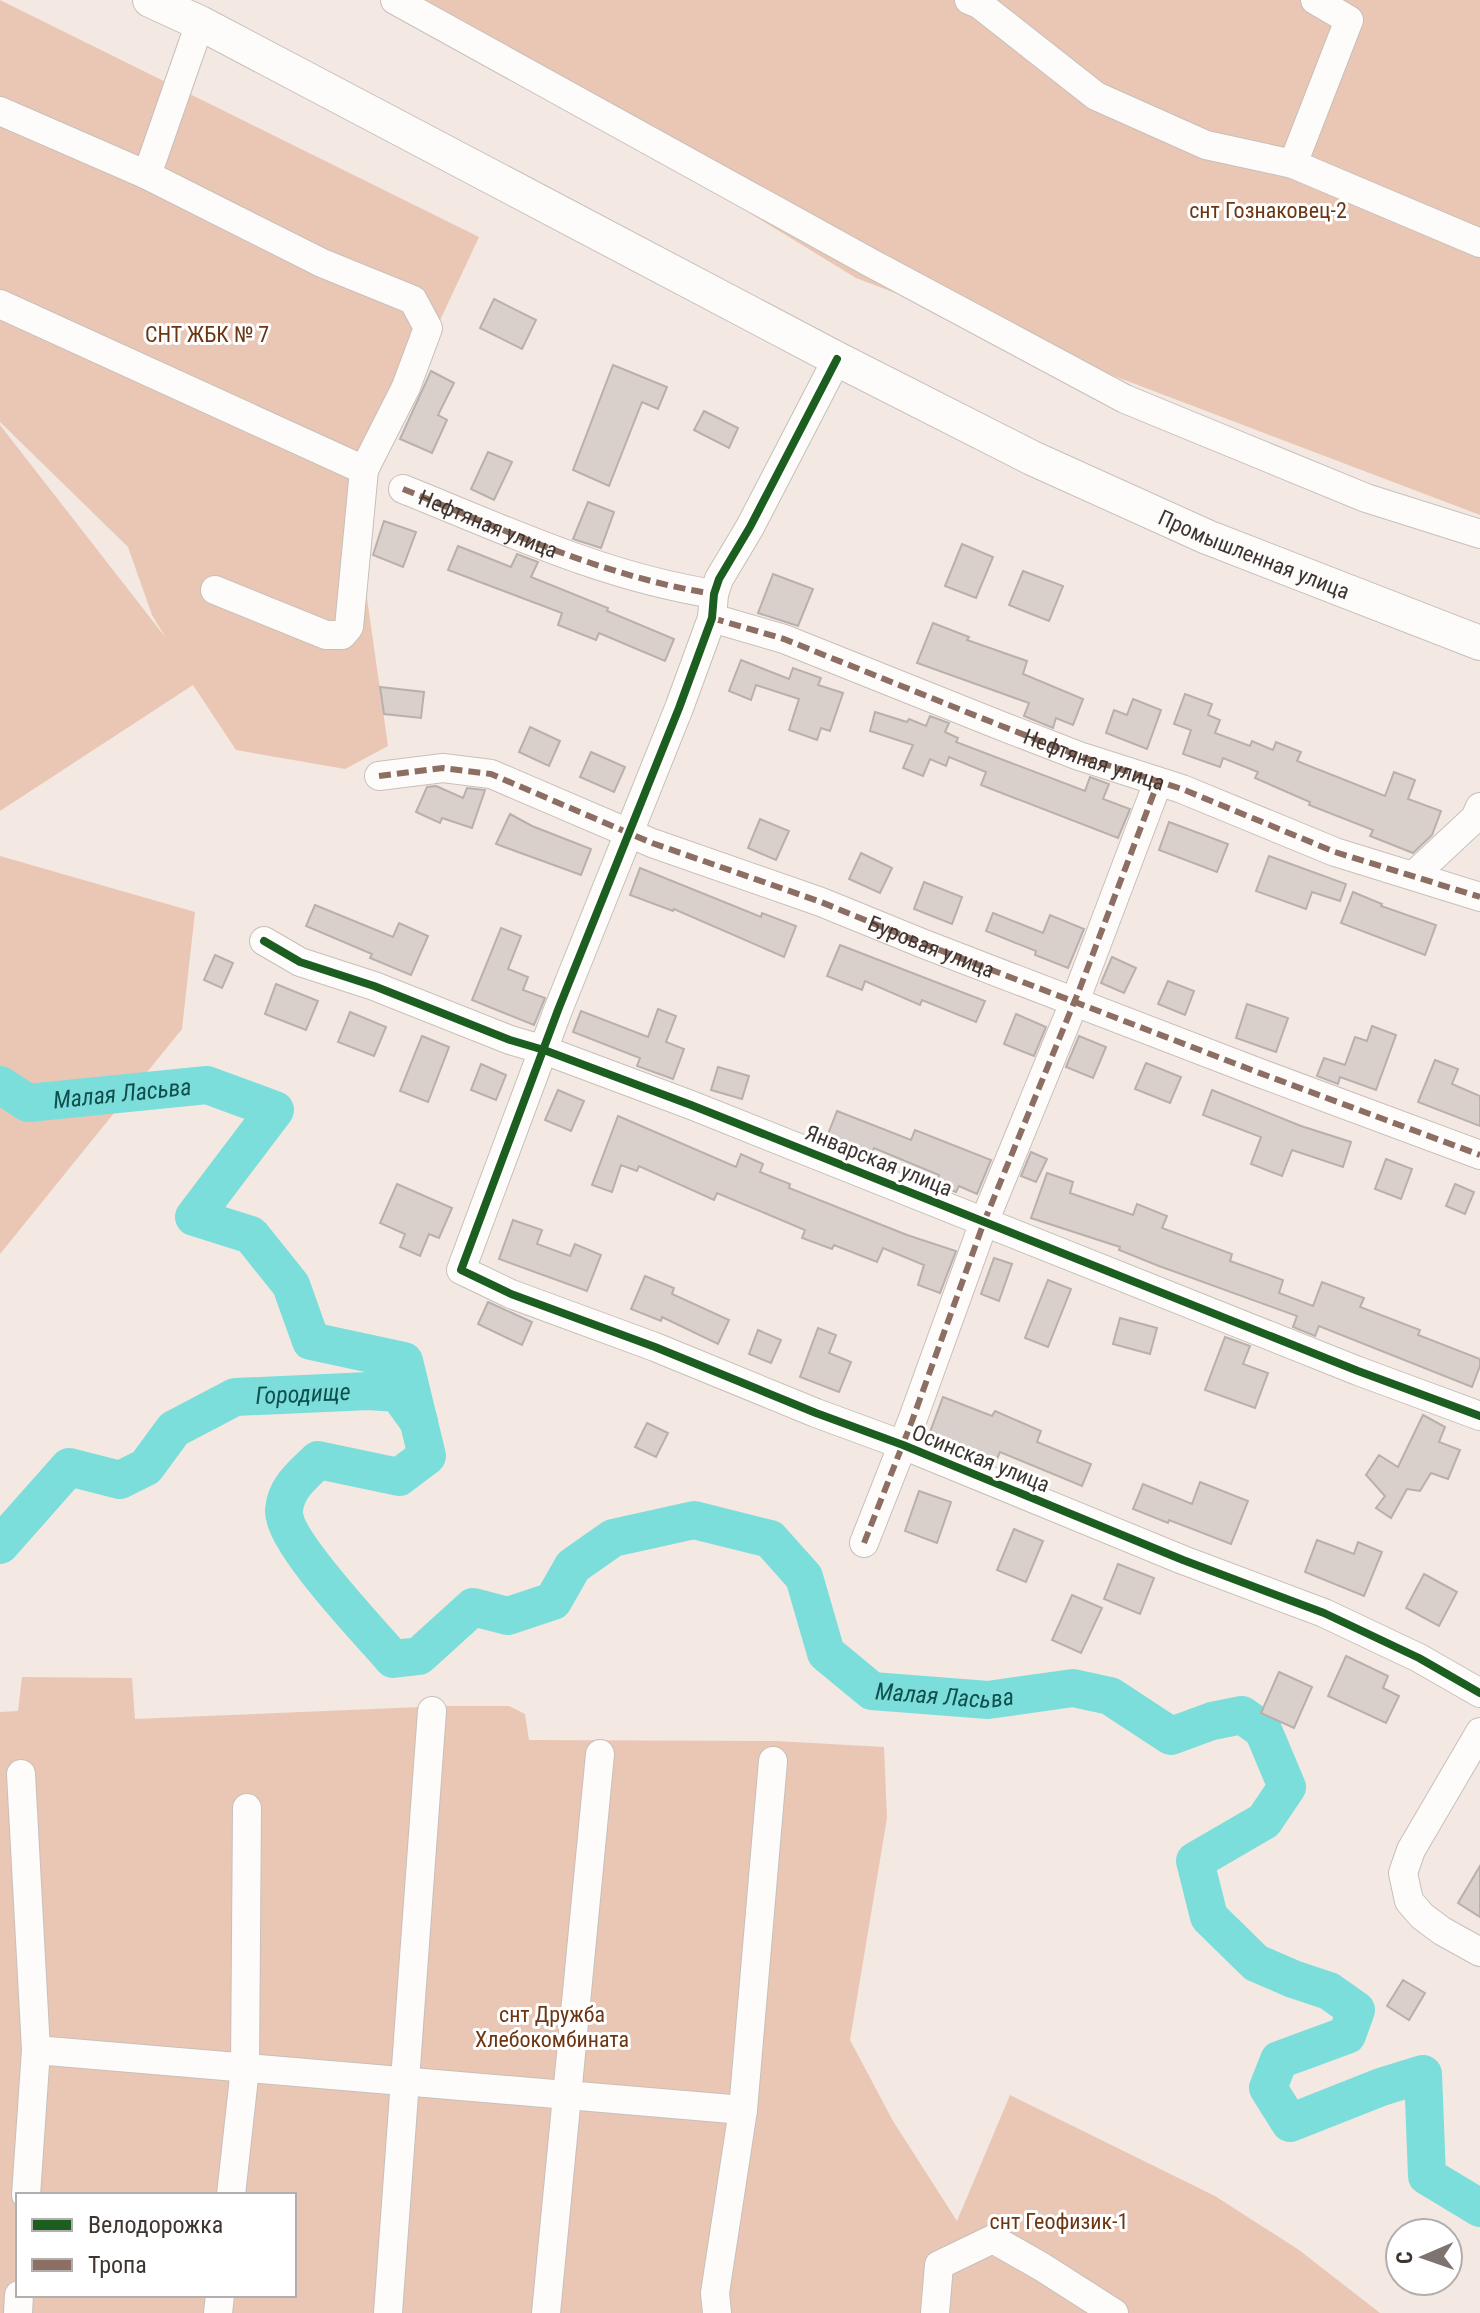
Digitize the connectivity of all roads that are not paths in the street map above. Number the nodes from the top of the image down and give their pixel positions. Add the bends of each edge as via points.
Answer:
1 (150, 0) edge
2 (395, 0) edge
3 (969, 0) edge
4 (1315, 0) edge
5 (200, 23) junction
6 (0, 111) edge
7 (1293, 164) junction
8 (147, 175) junction
9 (1480, 243) edge
10 (0, 304) edge
11 (837, 359) junction
12 (364, 470) junction
13 (403, 489) dead end
14 (1480, 534) edge
15 (215, 590) dead end
16 (713, 606) junction
17 (1480, 643) edge
18 (379, 776) dead end
19 (1158, 782) junction
20 (1480, 807) edge
21 (629, 832) junction
22 (1414, 875) junction
23 (1480, 897) edge
24 (264, 941) dead end
25 (1075, 1001) junction
26 (544, 1050) junction
27 (1480, 1155) edge
28 (984, 1222) junction
29 (1480, 1416) edge
30 (903, 1445) junction
31 (864, 1543) dead end
32 (1480, 1693) edge
33 (432, 1711) dead end
34 (1480, 1732) edge
35 (600, 1754) dead end
36 (773, 1761) dead end
37 (21, 1774) dead end
38 (247, 1808) dead end
39 (1480, 1952) edge
40 (36, 2050) junction
41 (245, 2068) junction
42 (404, 2082) junction
43 (568, 2096) junction
44 (743, 2110) junction
45 (26, 2193) edge
46 (231, 2193) edge
47 (388, 2313) edge
48 (546, 2313) edge
49 (717, 2313) edge
50 (935, 2313) edge
51 (1114, 2313) edge

1 - 5 main road, Промышленная улица
2 - 14 street via 1125,399 1366,498
3 - 7 street via 1096,96 1206,145
4 - 7 street via 1349,20
5 - 8 street
5 - 11 main road, Промышленная улица
6 - 8 street
7 - 9 street
8 - 12 street via 322,263 413,300 428,328 406,387
10 - 12 street
11 - 16 street via 719,579
11 - 17 main road, Промышленная улица via 1032,458 1207,537
12 - 15 street via 349,627 342,635 326,635
13 - 16 street, Нефтяная улица via 578,560
16 - 19 street, Нефтяная улица via 1079,756
16 - 21 street
18 - 21 street, Буровая улица via 443,768 491,774
19 - 22 street, Нефтяная улица via 1335,852
19 - 25 street
20 - 22 street via 1475,818
21 - 25 street, Буровая улица
21 - 26 street
22 - 23 street, Нефтяная улица
24 - 26 street, Январская улица via 300,962
25 - 27 street, Буровая улица
25 - 28 street
26 - 28 street, Январская улица
26 - 30 street, Осинская улица via 461,1270
28 - 29 street, Январская улица
28 - 30 street
30 - 31 street
30 - 32 street, Осинская улица via 1324,1613
33 - 42 street
34 - 39 street via 1411,1850 1403,1873 1409,1901 1422,1916
35 - 43 street
36 - 44 street
37 - 40 street
38 - 41 street
40 - 41 street
40 - 45 street
41 - 42 street
41 - 46 street
42 - 43 street
42 - 47 street
43 - 44 street
43 - 48 street
44 - 49 street via 715,2293
50 - 51 street via 939,2265 993,2239

